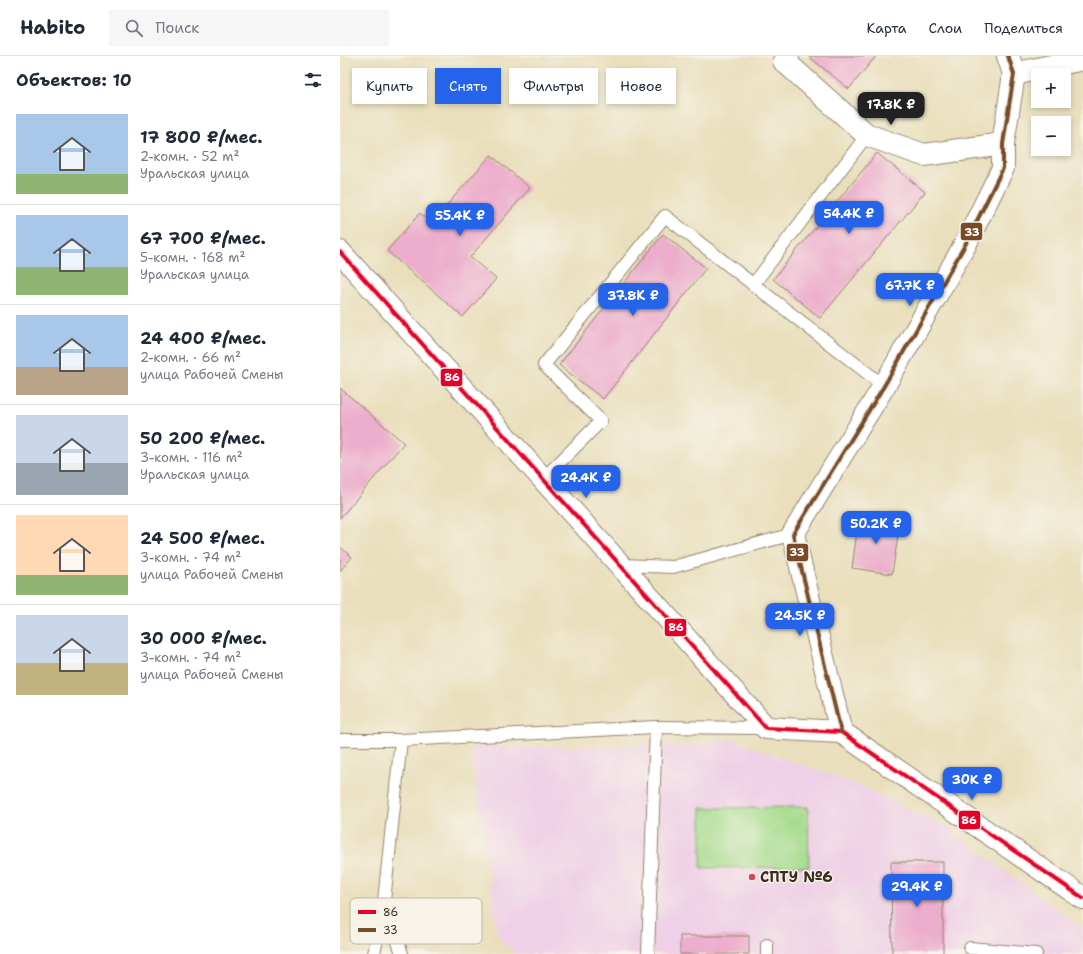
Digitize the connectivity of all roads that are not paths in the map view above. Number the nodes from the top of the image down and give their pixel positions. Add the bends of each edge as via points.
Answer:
1 (788, 56) edge
2 (1083, 59) edge
3 (1011, 65) edge
4 (867, 135) junction
5 (1003, 144) junction
6 (340, 252) edge
7 (753, 285) junction
8 (884, 386) junction
9 (544, 478) junction
10 (792, 534) junction
11 (622, 565) junction
12 (656, 727) junction
13 (766, 728) junction
14 (841, 732) junction
15 (340, 740) edge
16 (401, 740) junction
17 (384, 898) edge
18 (1083, 898) edge
19 (376, 944) edge
20 (399, 944) edge
21 (970, 948) dead end
22 (374, 954) edge
23 (402, 954) edge
24 (648, 954) edge
25 (1036, 954) edge

1 - 4 street via 784,61
2 - 3 street
3 - 5 street
4 - 5 street via 924,155
4 - 7 lane
5 - 8 street via 1003,168 1000,175 965,245
6 - 9 street
7 - 8 lane
7 - 9 lane via 665,216 544,365 601,421
8 - 10 street
9 - 11 street
10 - 11 lane via 673,567
10 - 14 street
11 - 13 street
12 - 13 lane
12 - 16 lane
12 - 24 lane
13 - 14 street
14 - 18 street
15 - 16 lane
16 - 17 lane
19 - 22 lane
20 - 23 lane
21 - 25 lane

